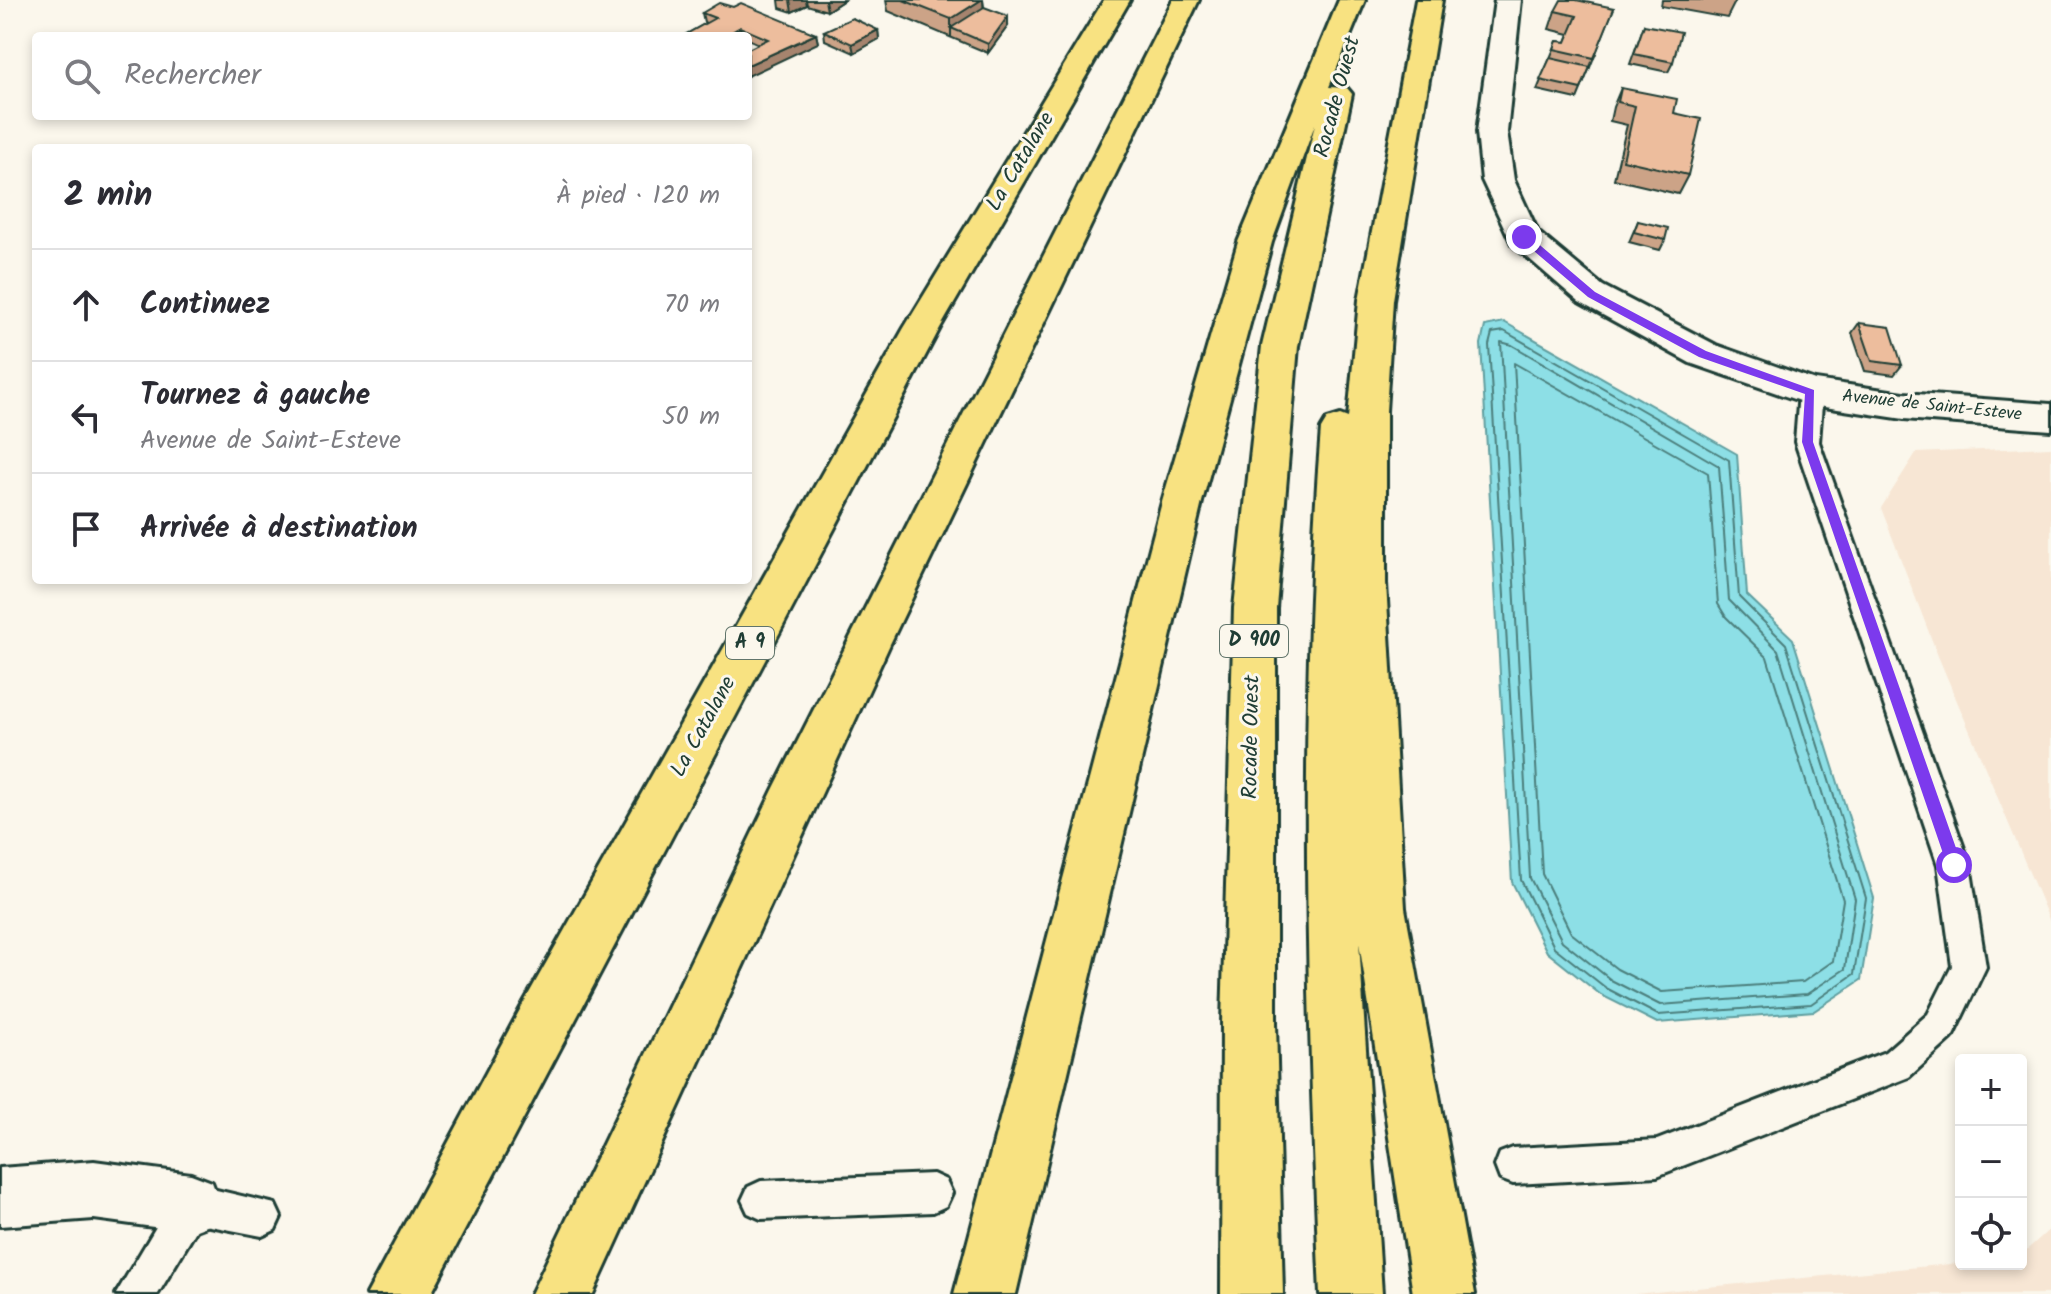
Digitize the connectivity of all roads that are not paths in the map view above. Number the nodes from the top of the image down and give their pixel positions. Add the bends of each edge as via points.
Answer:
1 (1117, 0) edge
2 (1186, 0) edge
3 (1352, 0) edge
4 (1365, 0) edge
5 (1409, 0) edge
6 (1429, 0) edge
7 (1508, 0) edge
8 (1811, 392) junction
9 (2051, 417) edge
10 (1513, 1166) dead end
11 (933, 1193) dead end
12 (0, 1197) edge
13 (761, 1200) dead end
14 (191, 1203) junction
15 (262, 1217) dead end
16 (136, 1294) edge
17 (398, 1294) edge
18 (562, 1294) edge
19 (985, 1294) edge
20 (1252, 1294) edge
21 (1351, 1294) edge
22 (1444, 1294) edge

1 - 17 highway, La Catalane / A 9 via 922,328
2 - 18 highway via 1009,352
3 - 19 highway via 1246,273 1182,502
4 - 20 highway, Rocade Ouest / D 900 via 1331,115 1280,346 1255,608 1249,1023
5 - 21 highway, Rocade Ouest via 1386,80 1349,332 1335,497 1329,721 1333,997
6 - 22 highway via 1376,300 1367,411 1365,583 1379,908
7 - 8 street, Avenue de Saint-Esteve via 1492,132 1498,180 1524,237 1591,294 1703,354
8 - 9 street, Avenue de Saint-Esteve via 1904,406
8 - 10 lane via 1807,442 1954,865 1969,967 1940,1026 1897,1065 1657,1158
11 - 13 lane
12 - 14 street via 94,1190
14 - 15 lane
14 - 16 lane

